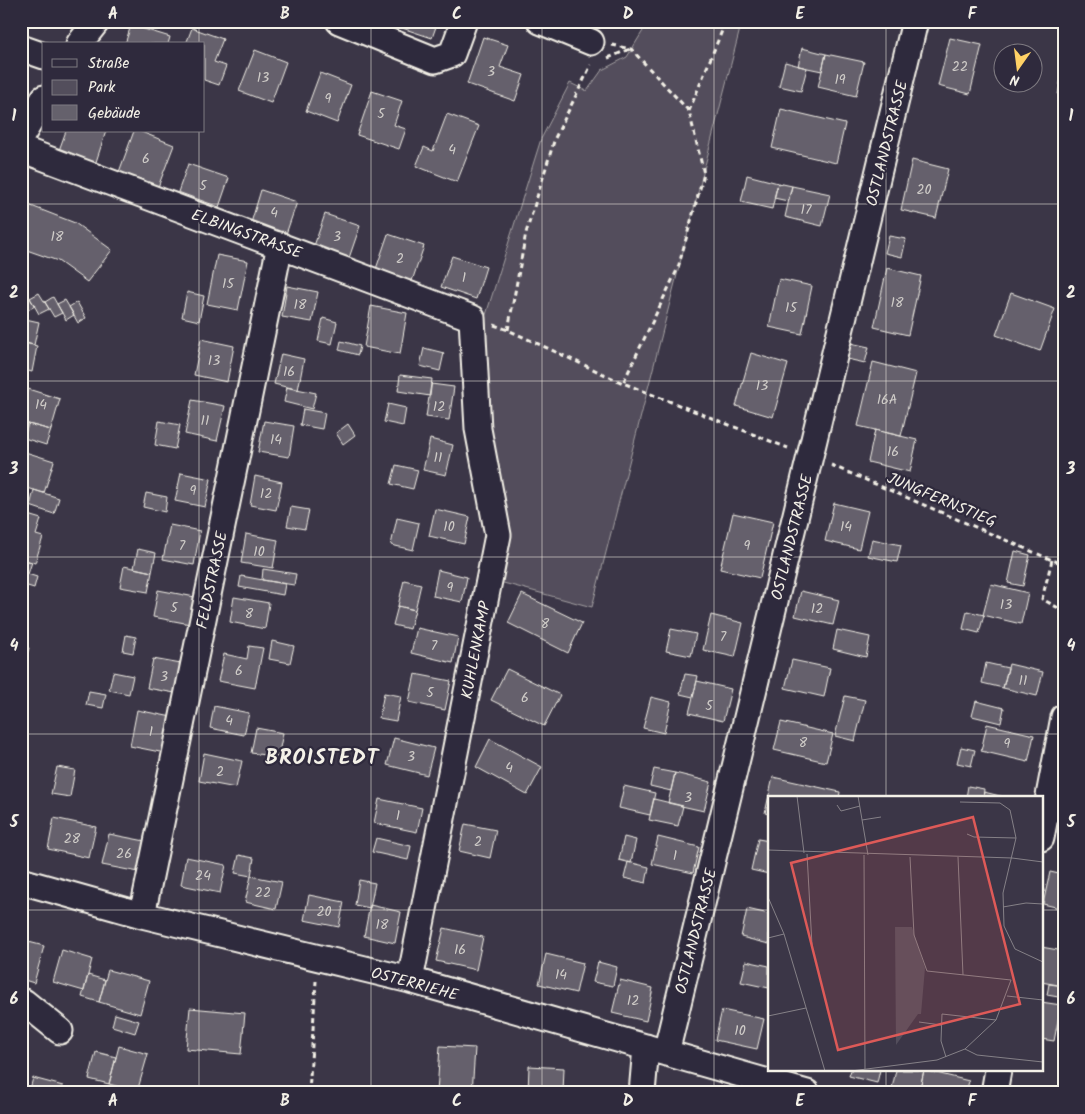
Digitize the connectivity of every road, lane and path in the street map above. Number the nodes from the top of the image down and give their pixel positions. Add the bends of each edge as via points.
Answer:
1 (97, 21) edge
2 (338, 21) edge
3 (464, 21) edge
4 (540, 21) edge
5 (726, 21) edge
6 (915, 21) edge
7 (81, 42) edge
8 (21, 48) edge
9 (631, 49) junction
10 (596, 54) junction
11 (42, 55) edge
12 (42, 101) edge
13 (689, 111) junction
14 (21, 138) edge
15 (21, 149) edge
16 (280, 245) junction
17 (472, 318) junction
18 (508, 330) junction
19 (623, 383) junction
20 (811, 456) junction
21 (1052, 560) junction
22 (1064, 564) edge
23 (1064, 611) edge
24 (1064, 717) edge
25 (1042, 833) edge
26 (21, 881) edge
27 (142, 914) junction
28 (318, 958) junction
29 (410, 980) junction
30 (21, 1002) edge
31 (60, 1031) dead end
32 (656, 1050) junction
33 (998, 1072) edge
34 (309, 1093) edge
35 (642, 1093) edge
36 (807, 1093) edge
37 (994, 1093) edge

1 - 7 street
2 - 3 street via 435,60 452,54
4 - 10 street
5 - 13 path
6 - 20 street, OSTLANDSTRASSE
8 - 11 street
9 - 10 path
9 - 10 path
9 - 13 path
10 - 18 path via 554,138 526,233
12 - 14 street
13 - 19 path via 704,174 678,268
15 - 16 street, ELBINGSTRASSE
16 - 17 street, ELBINGSTRASSE
16 - 27 street, FELDSTRASSE
17 - 18 path, JUNGFERNSTIEG
17 - 29 street, KUHLENKAMP via 478,429 498,535
18 - 19 path, JUNGFERNSTIEG
19 - 20 path, JUNGFERNSTIEG
20 - 21 path, JUNGFERNSTIEG
20 - 32 street, OSTLANDSTRASSE
21 - 22 path, JUNGFERNSTIEG
21 - 23 path via 1042,599
24 - 25 street
26 - 27 street, OSTERRIEHE
27 - 28 street, OSTERRIEHE
28 - 29 street, OSTERRIEHE
28 - 34 path
29 - 32 street, OSTERRIEHE
30 - 31 street
32 - 35 street, OSTLANDSTRASSE
32 - 36 street, OSTERRIEHE
33 - 37 street

